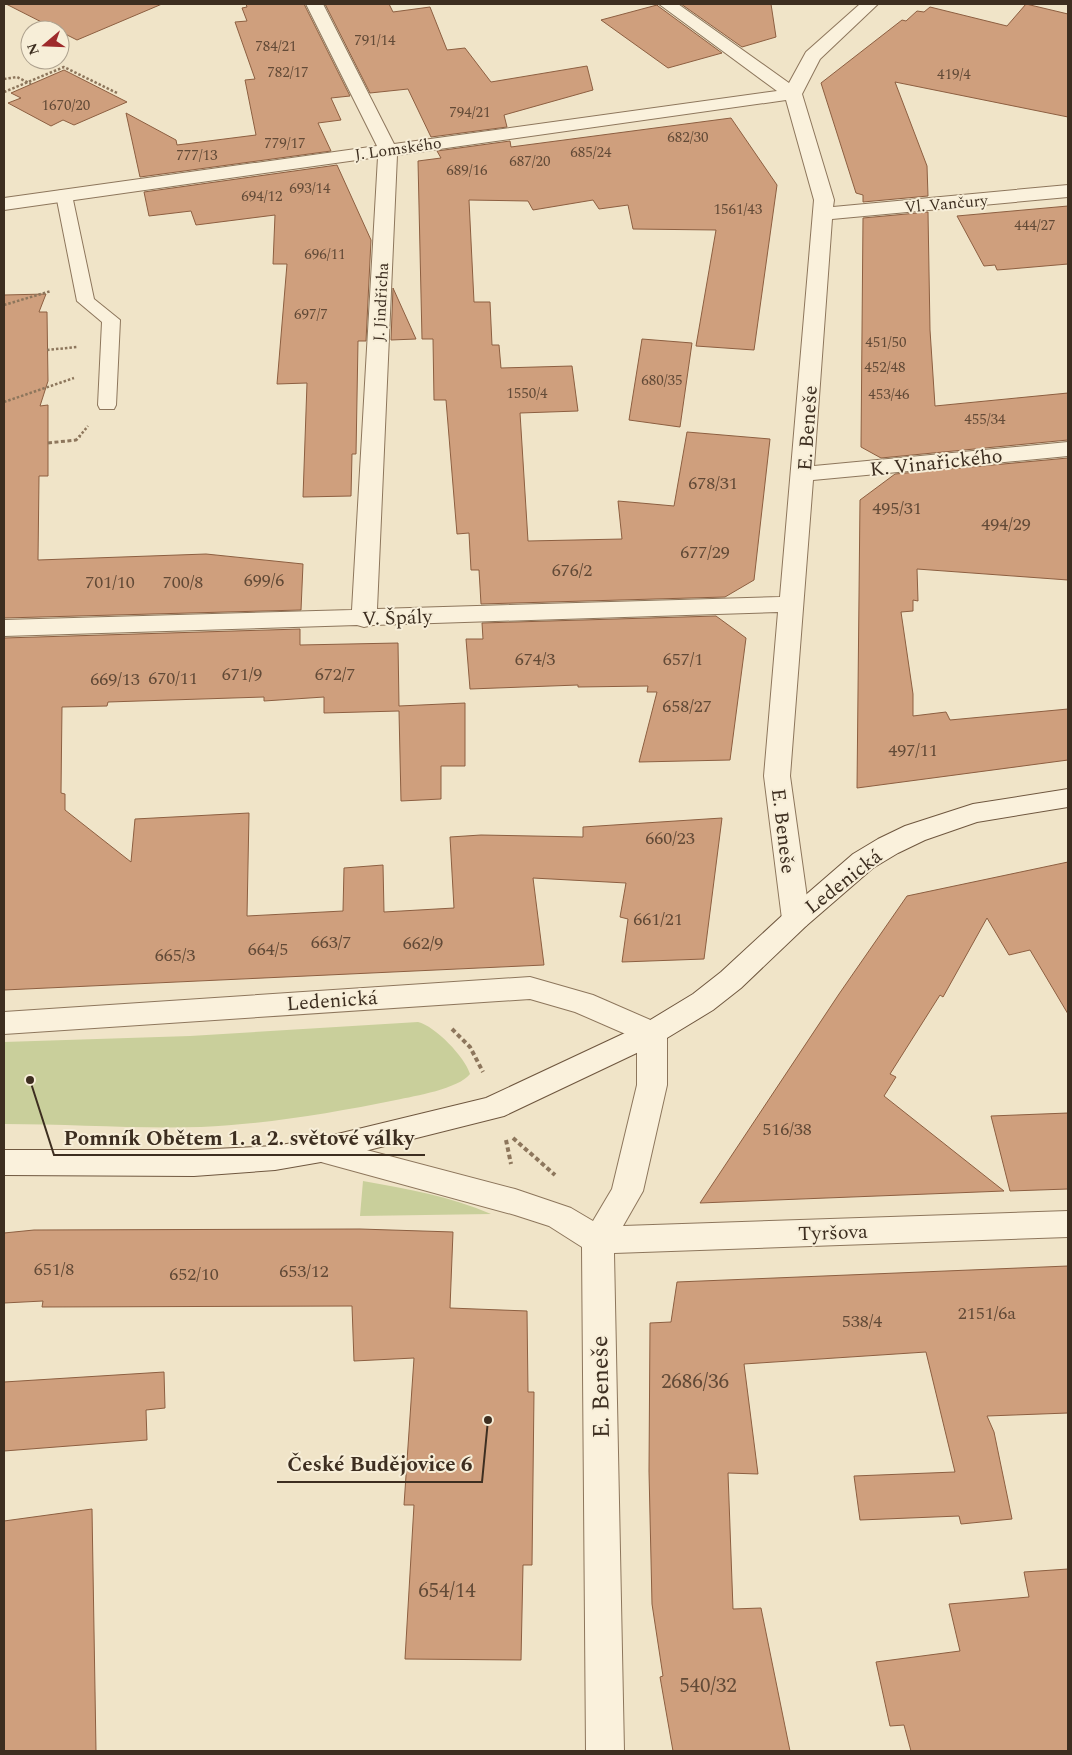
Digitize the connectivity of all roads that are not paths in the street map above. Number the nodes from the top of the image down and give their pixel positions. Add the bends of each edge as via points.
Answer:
1 (314, 4) edge
2 (667, 4) edge
3 (870, 4) edge
4 (793, 94) junction
5 (388, 150) junction
6 (1068, 191) edge
7 (64, 195) junction
8 (4, 204) edge
9 (823, 214) junction
10 (106, 405) road end
11 (1068, 449) edge
12 (803, 474) junction
13 (790, 604) junction
14 (364, 618) junction
15 (4, 628) edge
16 (1068, 798) edge
17 (796, 919) junction
18 (4, 1023) edge
19 (652, 1033) junction
20 (322, 1150) junction
21 (4, 1163) edge
22 (1068, 1224) edge
23 (598, 1240) junction
24 (605, 1751) edge

1 - 5 street, J. Jindřicha
2 - 4 street
3 - 4 street via 812,56
4 - 5 street, J. Lomského
4 - 9 street, E. Beneše via 824,200
5 - 7 street, J. Lomského
5 - 14 street, J. Jindřicha
6 - 9 street, Vl. Vančury
7 - 8 street, J. Lomského
7 - 10 lane via 86,301 111,320
9 - 12 street, E. Beneše
11 - 12 street, K. Vinařického
12 - 13 street, E. Beneše
13 - 14 street, V. Špály
13 - 17 street, E. Beneše via 777,776
14 - 15 street, V. Špály
16 - 17 street, Ledenická via 973,813 915,833 863,861
17 - 19 street, Ledenická via 731,980 703,1002
18 - 19 street, Ledenická via 530,988 583,1003
19 - 20 street, Ledenická via 494,1108
19 - 23 street via 652,1085 627,1191
20 - 21 street, Ledenická via 275,1158 194,1163
20 - 23 street, Ledenická via 516,1202 560,1218
22 - 23 street, Tyršova
23 - 24 street, E. Beneše

